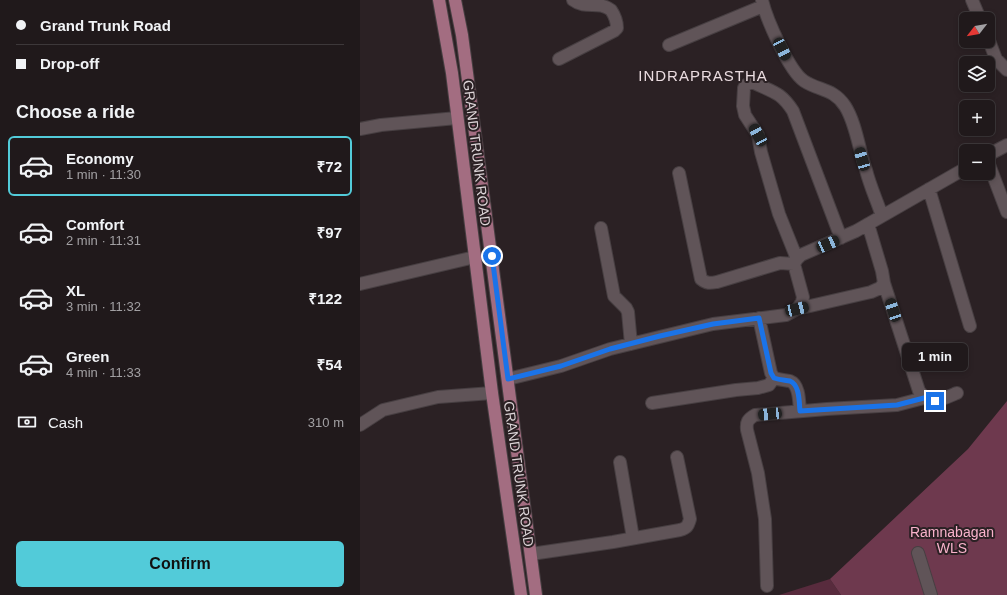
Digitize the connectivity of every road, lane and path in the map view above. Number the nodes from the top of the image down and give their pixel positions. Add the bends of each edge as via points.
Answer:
1 (439, 0) edge
2 (455, 0) edge
3 (573, 0) edge
4 (972, 0) edge
5 (763, 3) edge
6 (977, 12) edge
7 (669, 45) dead end
8 (992, 48) edge
9 (559, 59) dead end
10 (1007, 70) edge
11 (457, 118) junction
12 (360, 129) edge
13 (1007, 145) edge
14 (995, 152) edge
15 (959, 172) edge
16 (679, 173) dead end
17 (995, 180) edge
18 (929, 189) junction
19 (1007, 212) edge
20 (882, 216) junction
21 (868, 224) junction
22 (601, 228) dead end
23 (841, 238) junction
24 (475, 257) junction
25 (796, 262) junction
26 (884, 283) junction
27 (360, 284) edge
28 (797, 309) junction
29 (759, 318) junction
30 (970, 326) dead end
31 (631, 344) junction
32 (774, 378) junction
33 (508, 379) junction
34 (492, 392) junction
35 (957, 394) dead end
36 (924, 398) junction
37 (652, 403) dead end
38 (800, 411) junction
39 (360, 425) edge
40 (677, 457) dead end
41 (620, 462) dead end
42 (634, 538) junction
43 (918, 553) dead end
44 (531, 554) junction
45 (767, 586) dead end
46 (521, 595) edge
47 (536, 595) edge
48 (931, 595) edge

1 - 11 main road, GRAND TRUNK ROAD
2 - 33 main road, GRAND TRUNK ROAD via 462,35
3 - 9 street via 604,2 613,12 617,28
4 - 6 street
5 - 7 street
5 - 20 street via 772,29 791,66 804,81 828,90 839,98 846,108
8 - 10 street via 996,59
11 - 12 street
11 - 24 main road, GRAND TRUNK ROAD
13 - 14 street
15 - 18 street
16 - 25 street via 701,279 704,282 710,284 780,263
17 - 19 street
18 - 20 street
18 - 30 street
20 - 21 street
21 - 23 street
21 - 26 street
22 - 31 street via 614,296 628,312
23 - 25 street via 801,256
23 - 25 street via 793,111 779,94 750,83 744,88 743,106 758,135 779,214
24 - 27 street
24 - 34 main road, GRAND TRUNK ROAD
25 - 28 street via 803,296
26 - 28 street via 880,288 870,292
26 - 36 street via 919,391
28 - 29 street via 786,315
29 - 31 street via 713,324
29 - 32 street
31 - 33 street via 561,366
32 - 37 street via 769,385 758,388
32 - 38 street via 794,384 797,388
33 - 44 main road, GRAND TRUNK ROAD
34 - 39 street via 438,397 383,410
34 - 46 main road, GRAND TRUNK ROAD
35 - 36 street via 935,401
36 - 38 street via 897,405
38 - 45 street via 755,415 748,419 747,423 765,518
40 - 42 street via 690,519 689,525 680,530
41 - 42 street
42 - 44 street
43 - 48 street
44 - 47 main road, GRAND TRUNK ROAD

